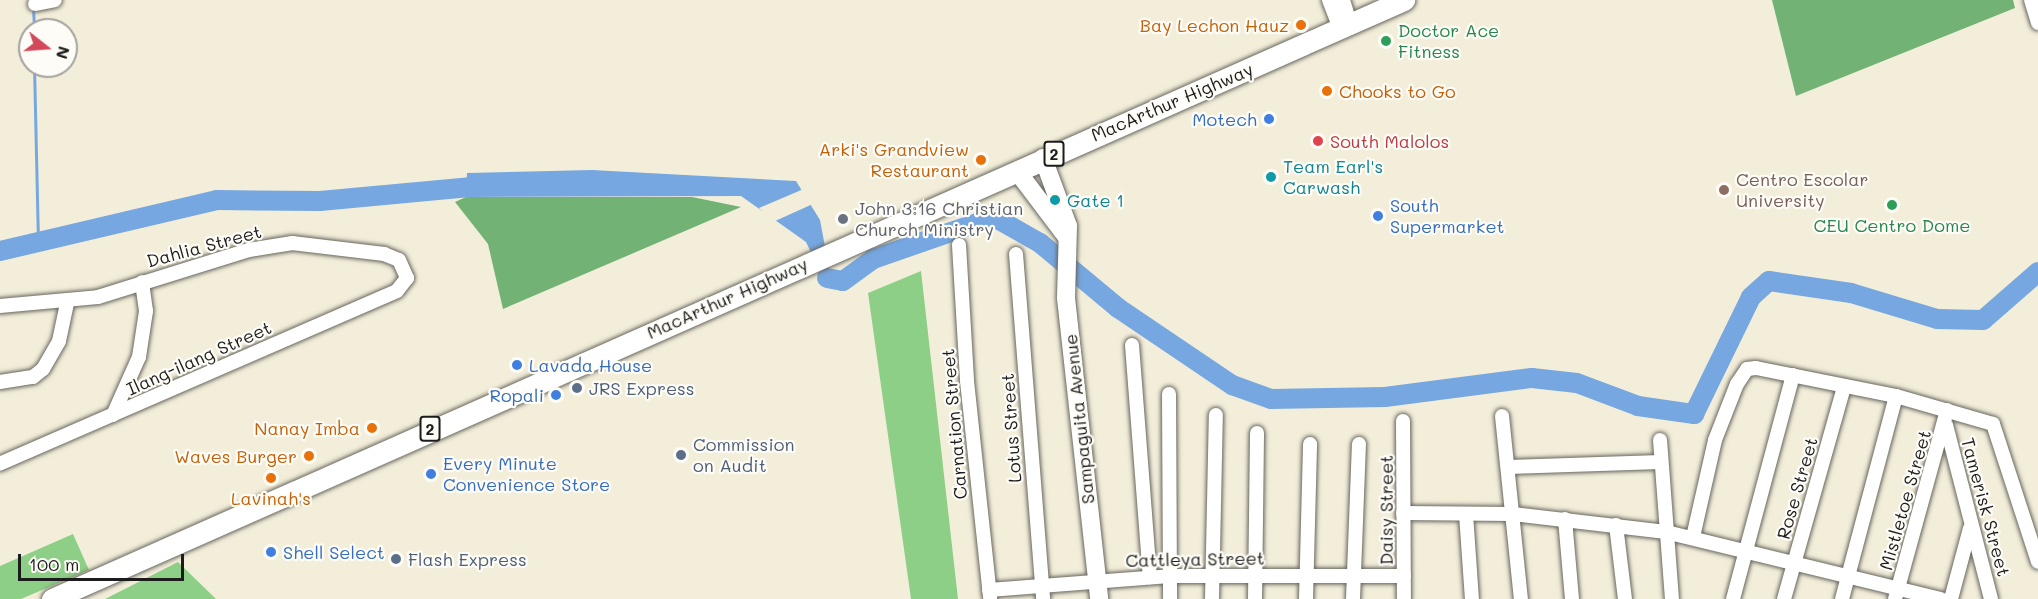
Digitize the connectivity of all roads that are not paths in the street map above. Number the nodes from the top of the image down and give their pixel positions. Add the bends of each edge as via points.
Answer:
1 (53, 0) edge
2 (1329, 0) edge
3 (1343, 0) edge
4 (1404, 0) edge
5 (2031, 0) edge
6 (34, 4) dead end
7 (2038, 23) edge
8 (1345, 25) junction
9 (1043, 158) junction
10 (1017, 171) junction
11 (1068, 242) junction
12 (959, 245) dead end
13 (1016, 254) dead end
14 (407, 278) joint
15 (142, 282) junction
16 (67, 302) junction
17 (0, 306) edge
18 (1132, 345) dead end
19 (1793, 375) junction
20 (0, 382) edge
21 (1844, 387) junction
22 (1169, 394) dead end
23 (1896, 396) junction
24 (113, 415) junction
25 (1216, 415) dead end
26 (1502, 416) dead end
27 (1946, 417) junction
28 (1403, 421) dead end
29 (1257, 433) dead end
30 (1660, 440) dead end
31 (1310, 444) dead end
32 (1359, 444) dead end
33 (1661, 462) junction
34 (0, 464) edge
35 (1508, 467) junction
36 (1403, 513) junction
37 (1466, 514) junction
38 (1513, 514) junction
39 (1565, 519) junction
40 (1616, 525) junction
41 (1971, 526) junction
42 (1666, 532) junction
43 (1693, 537) junction
44 (1749, 549) junction
45 (1794, 561) junction
46 (2038, 562) edge
47 (1306, 574) junction
48 (1850, 574) junction
49 (1255, 575) junction
50 (1353, 575) junction
51 (1169, 576) junction
52 (1213, 576) junction
53 (1404, 576) junction
54 (1150, 577) junction
55 (1097, 580) junction
56 (1042, 592) edge
57 (1897, 593) edge
58 (989, 595) edge
59 (52, 599) edge
60 (1099, 599) edge
61 (1170, 599) edge
62 (1212, 599) edge
63 (1255, 599) edge
64 (1306, 599) edge
65 (1353, 599) edge
66 (1404, 599) edge
67 (1472, 599) edge
68 (1521, 599) edge
69 (1572, 599) edge
70 (1625, 599) edge
71 (1672, 599) edge
72 (1733, 599) edge
73 (1784, 599) edge
74 (1842, 599) edge
75 (1941, 599) edge
76 (1951, 599) edge
77 (1992, 599) edge

1 - 6 street
2 - 8 street
3 - 8 street
4 - 8 highway, MacArthur Highway / 2
5 - 7 street
8 - 9 highway, MacArthur Highway / 2
9 - 10 highway, MacArthur Highway / 2
9 - 11 main road, Sampaguita Avenue via 1062,201
10 - 11 main road
10 - 59 highway, MacArthur Highway / 2
11 - 55 main road, Sampaguita Avenue via 1066,276
12 - 58 street, Carnation Street
13 - 56 street, Lotus Street
14 - 15 street, Dahlia Street via 399,260 384,254 292,243
14 - 24 street, Ilang-ilang Street via 397,291
15 - 16 street, Dahlia Street
15 - 24 street via 146,311 139,357
16 - 17 street, Dahlia Street
16 - 20 street via 59,341 43,369 33,377
18 - 54 street
19 - 21 street
19 - 43 street via 1756,368 1743,374 1716,440
19 - 44 street
21 - 23 street
21 - 45 street, Rose Street
22 - 51 street
23 - 27 street
23 - 48 street
24 - 34 street, Ilang-ilang Street
25 - 52 street
26 - 35 street
27 - 41 street, Tamerisk Street
27 - 46 street via 1993,424
27 - 57 street, Mistletoe Street
28 - 36 street, Daisy Street
29 - 49 street
30 - 33 street
31 - 47 street
32 - 50 street
33 - 35 street
33 - 42 street
35 - 38 street
36 - 37 street
36 - 53 street, Daisy Street
37 - 38 street
37 - 67 street
38 - 39 street
38 - 68 street
39 - 40 street
39 - 69 street
40 - 42 street
40 - 70 street
41 - 76 street
41 - 77 street, Tamerisk Street
42 - 43 street
42 - 71 street
43 - 44 street
44 - 45 street
44 - 72 street
45 - 48 street
45 - 73 street, Rose Street
47 - 49 street, Cattleya Street
47 - 50 street, Cattleya Street
47 - 64 street
48 - 57 street
48 - 74 street
49 - 52 street, Cattleya Street
49 - 63 street
50 - 53 street, Cattleya Street
50 - 65 street
51 - 52 street, Cattleya Street
51 - 54 street, Cattleya Street
51 - 61 street
52 - 62 street
53 - 66 street, Daisy Street
54 - 55 street, Cattleya Street
55 - 56 street, Cattleya Street
55 - 60 main road, Sampaguita Avenue
56 - 58 street, Cattleya Street
57 - 75 street

